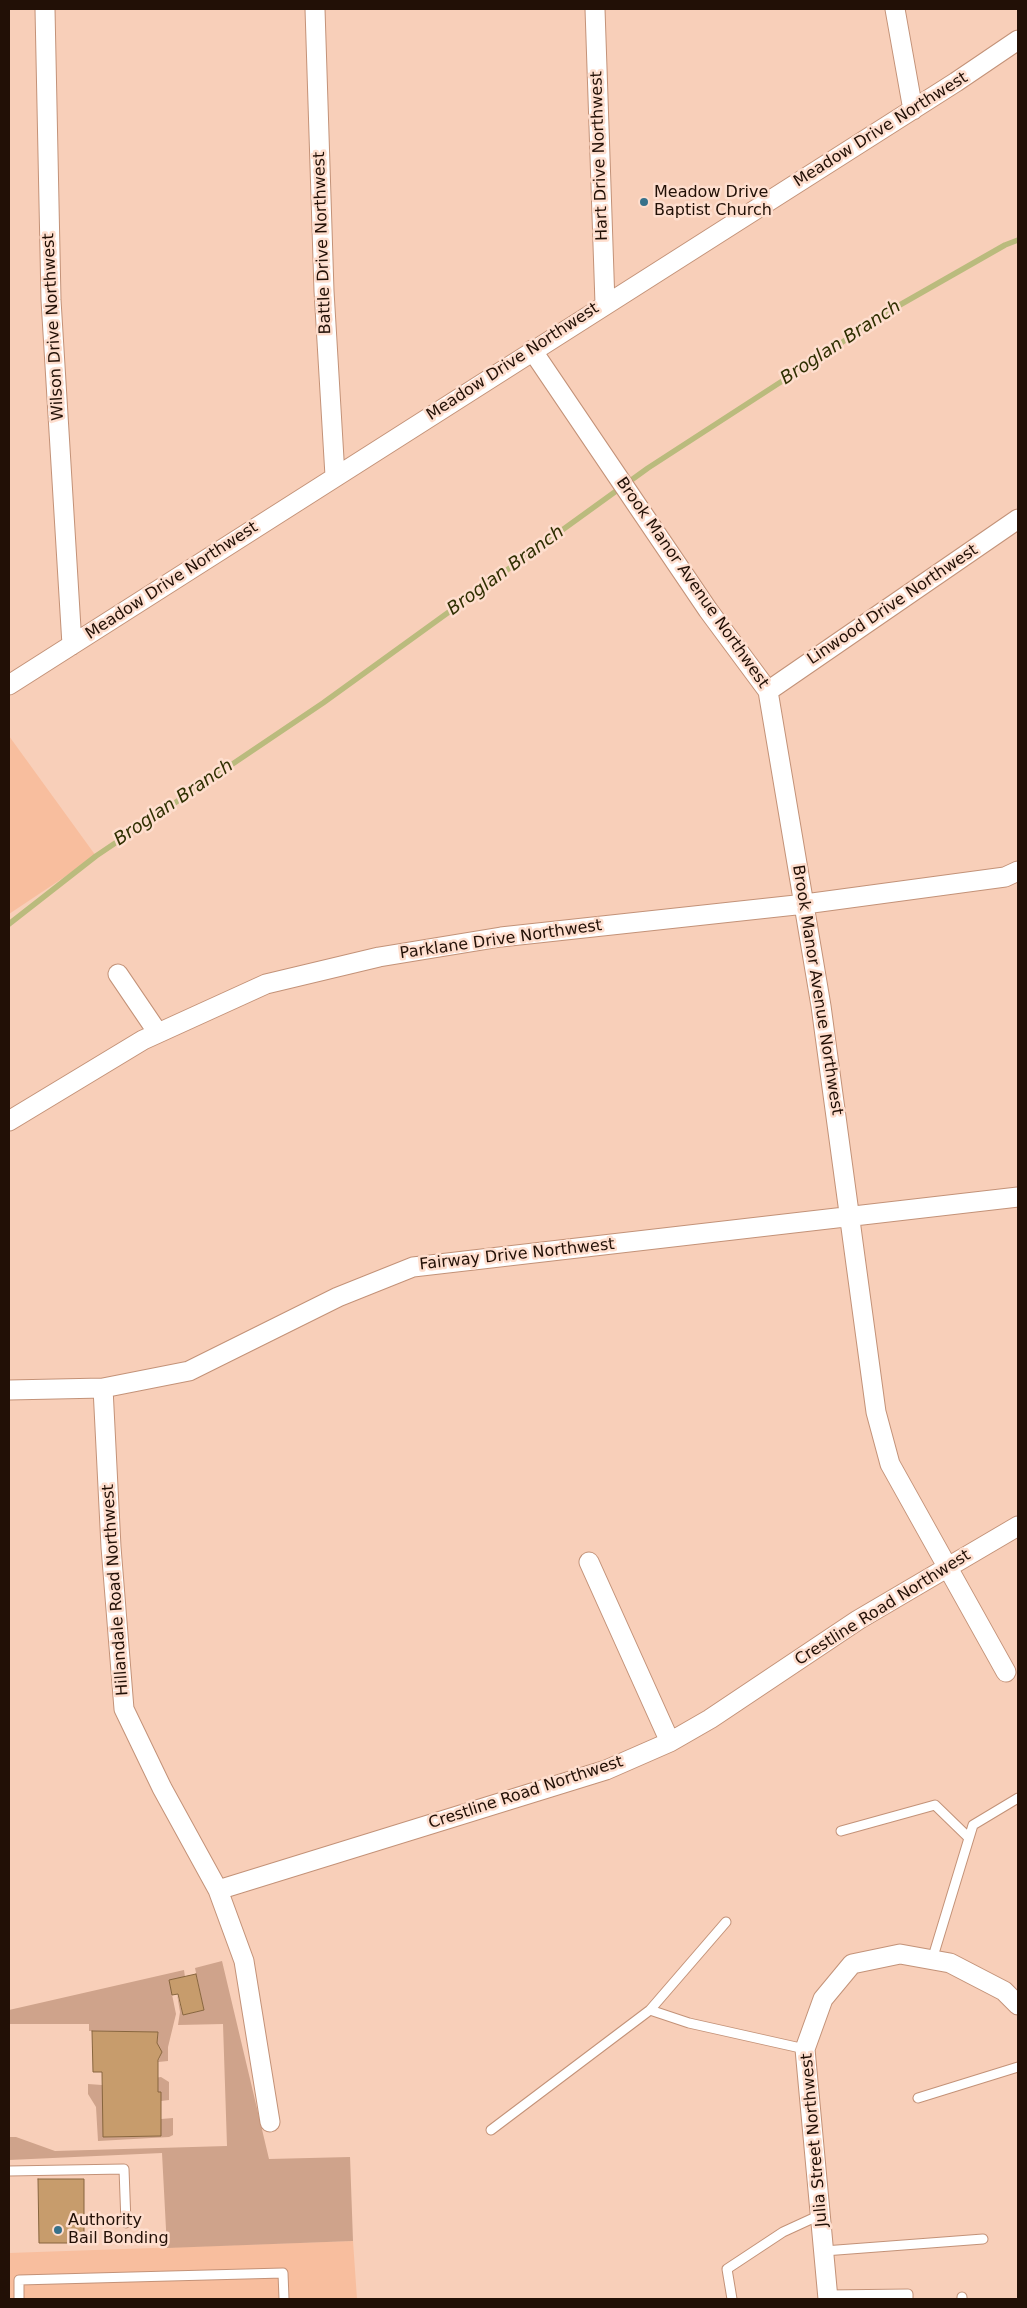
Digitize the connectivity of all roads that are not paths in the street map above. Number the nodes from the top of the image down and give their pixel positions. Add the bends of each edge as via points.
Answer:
1 (45, 9) edge
2 (315, 9) edge
3 (595, 9) edge
4 (895, 9) edge
5 (1018, 40) edge
6 (913, 110) junction
7 (605, 304) junction
8 (532, 350) junction
9 (335, 476) junction
10 (1018, 519) edge
11 (72, 645) junction
12 (9, 685) edge
13 (768, 691) junction
14 (1018, 871) edge
15 (805, 904) junction
16 (118, 974) dead end
17 (158, 1033) junction
18 (13, 1119) edge
19 (1018, 1197) edge
20 (850, 1218) junction
21 (103, 1388) junction
22 (9, 1390) edge
23 (1018, 1526) edge
24 (589, 1562) dead end
25 (947, 1567) junction
26 (1006, 1672) dead end
27 (670, 1742) junction
28 (1018, 1798) edge
29 (842, 1831) dead end
30 (969, 1838) junction
31 (218, 1890) junction
32 (726, 1922) dead end
33 (932, 1960) junction
34 (1018, 2005) edge
35 (650, 2010) junction
36 (805, 2049) junction
37 (1018, 2067) edge
38 (918, 2098) dead end
39 (270, 2122) dead end
40 (491, 2130) dead end
41 (9, 2171) edge
42 (820, 2215) junction
43 (126, 2223) dead end
44 (984, 2239) dead end
45 (824, 2251) junction
46 (828, 2297) edge
47 (19, 2299) edge
48 (284, 2299) edge
49 (732, 2299) edge
50 (908, 2299) edge

1 - 11 street, Wilson Drive Northwest via 51,300
2 - 9 street, Battle Drive Northwest via 324,291
3 - 7 street, Hart Drive Northwest
4 - 6 street
5 - 6 street, Meadow Drive Northwest
6 - 7 street, Meadow Drive Northwest
7 - 8 street, Meadow Drive Northwest
8 - 9 street, Meadow Drive Northwest
8 - 13 street, Brook Manor Avenue Northwest via 708,610
9 - 11 street, Meadow Drive Northwest
10 - 13 street, Linwood Drive Northwest
11 - 12 street, Meadow Drive Northwest
13 - 15 street, Brook Manor Avenue Northwest
14 - 15 street, Parklane Drive Northwest via 1005,877
15 - 17 street, Parklane Drive Northwest via 501,937 379,957 266,984
15 - 20 street, Brook Manor Avenue Northwest
16 - 17 street
17 - 18 street, Parklane Drive Northwest
19 - 20 street, Fairway Drive Northwest
20 - 21 street, Fairway Drive Northwest via 412,1267 338,1297 189,1371
20 - 25 street, Brook Manor Avenue Northwest via 876,1412 890,1464
21 - 22 street, Fairway Drive Northwest
21 - 31 street, Hillandale Road Northwest via 124,1709 162,1788
23 - 25 street, Crestline Road Northwest
24 - 27 street
25 - 26 street, Brook Manor Avenue Northwest
25 - 27 street, Crestline Road Northwest via 858,1620
27 - 31 street, Crestline Road Northwest via 606,1770
28 - 30 lane via 973,1825
29 - 30 lane via 935,1806
30 - 33 lane
31 - 39 street, Hillandale Road Northwest via 244,1961
32 - 35 lane
33 - 34 street, Julia Street Northwest via 950,1963 1004,1991
33 - 36 street, Julia Street Northwest via 900,1954 852,1964 823,1999
35 - 36 lane via 688,2023
35 - 40 lane
36 - 42 street, Julia Street Northwest
37 - 38 lane
41 - 43 lane via 124,2168
42 - 45 street, Julia Street Northwest
42 - 49 lane via 783,2232 727,2269
44 - 45 lane
45 - 46 street, Julia Street Northwest
46 - 50 lane via 908,2294
47 - 48 lane via 19,2280 283,2274

